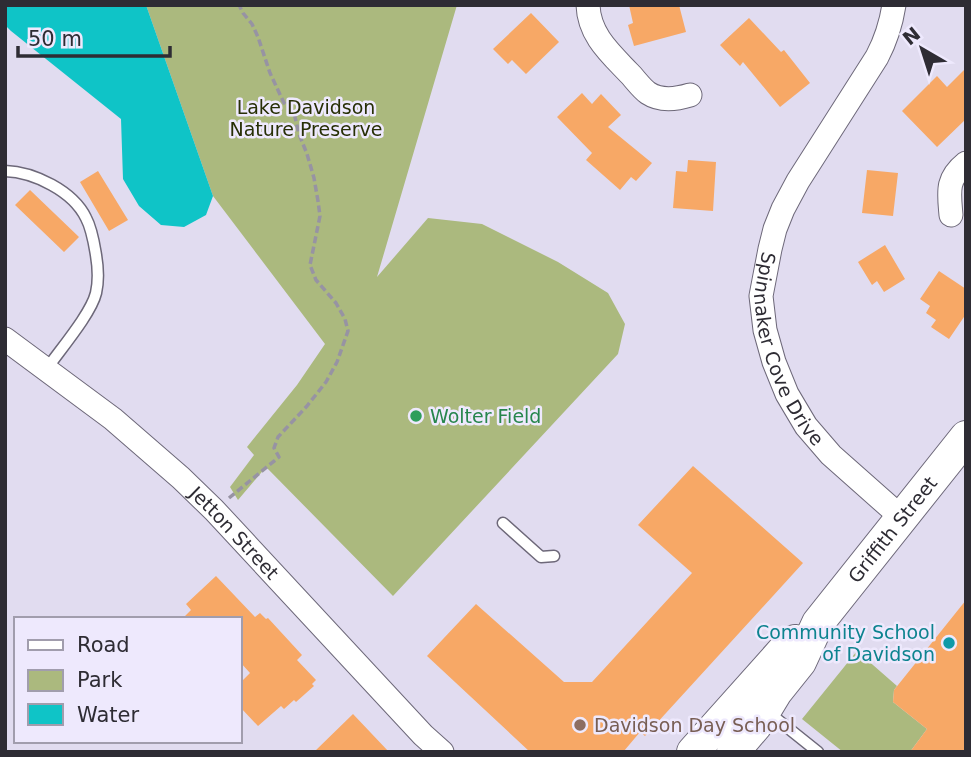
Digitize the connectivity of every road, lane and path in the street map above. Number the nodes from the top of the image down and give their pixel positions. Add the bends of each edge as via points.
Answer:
1 (239, 5) edge
2 (589, 5) edge
3 (894, 5) edge
4 (690, 94) dead end
5 (966, 163) edge
6 (5, 171) edge
7 (951, 215) dead end
8 (5, 339) edge
9 (46, 370) junction
10 (966, 437) edge
11 (214, 510) junction
12 (901, 517) junction
13 (503, 523) dead end
14 (554, 556) dead end
15 (818, 623) junction
16 (765, 710) junction
17 (442, 751) edge
18 (693, 752) edge
19 (733, 752) edge
20 (818, 752) edge

1 - 11 path via 255,31 284,103 294,113 320,216 310,265 316,280 336,303 348,331 326,382 278,437 274,448 279,457
2 - 4 street via 593,30 601,44 649,94 664,98
3 - 12 street, Spinnaker Cove Drive via 877,57 783,209 761,296 774,362 806,426 831,455
5 - 7 street via 951,180
6 - 9 lane via 38,177 67,195 88,220 94,245 96,293
8 - 9 street, Jetton Street
9 - 11 street, Jetton Street via 113,419
10 - 12 main road, Griffith Street
11 - 17 street, Jetton Street
12 - 15 main road, Griffith Street
13 - 14 lane via 541,557
15 - 16 main road, Griffith Street via 800,662
15 - 18 main road, Griffith Street via 784,650
16 - 19 main road, Griffith Street
16 - 20 lane

